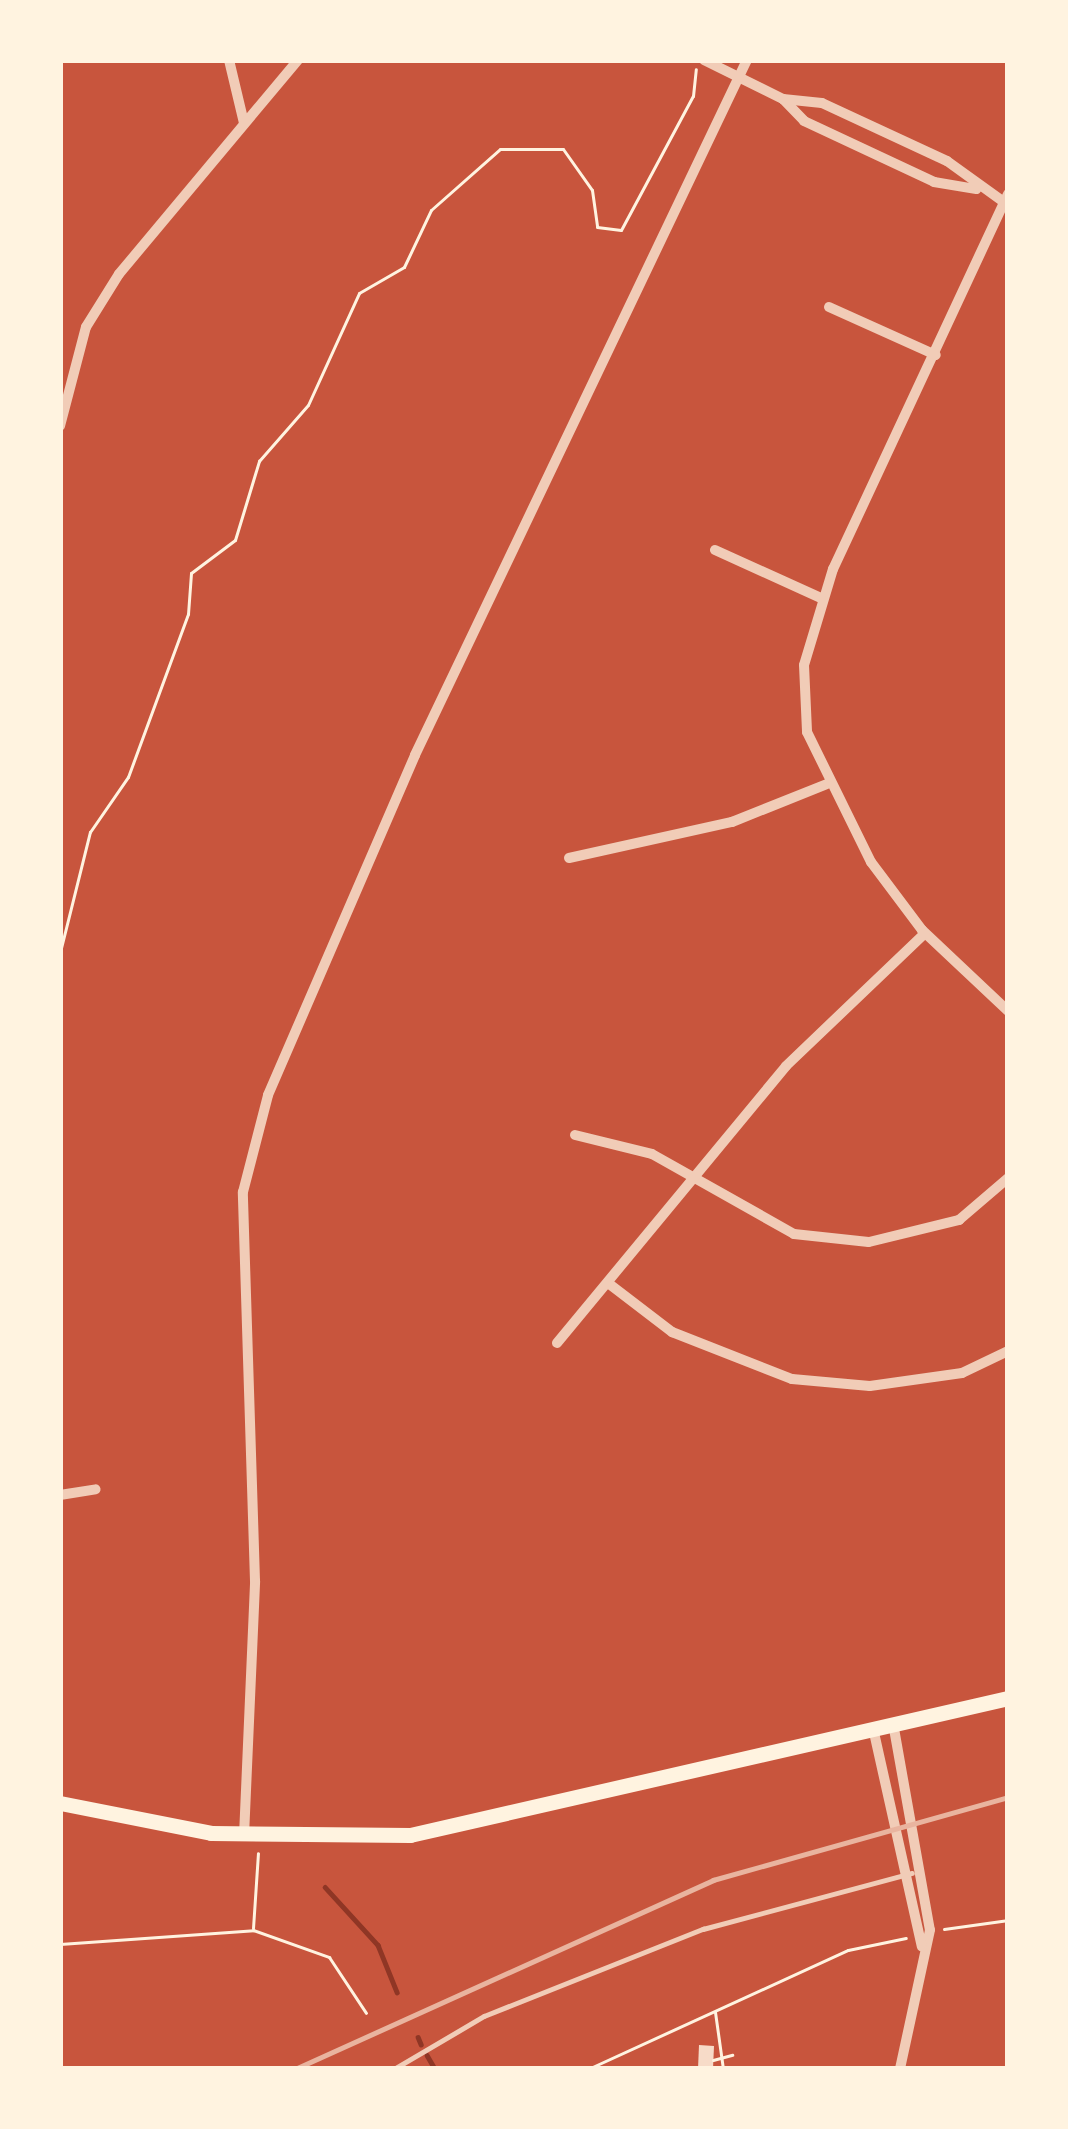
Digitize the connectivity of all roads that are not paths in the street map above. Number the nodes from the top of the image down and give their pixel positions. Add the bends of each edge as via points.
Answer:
1 (229, 60) edge
2 (298, 60) edge
3 (702, 60) edge
4 (747, 60) edge
5 (739, 78) junction
6 (783, 99) junction
7 (244, 123) junction
8 (976, 189) junction
9 (1007, 201) edge
10 (829, 307) dead end
11 (936, 355) junction
12 (60, 426) edge
13 (715, 550) dead end
14 (821, 598) junction
15 (827, 784) junction
16 (569, 858) dead end
17 (925, 933) junction
18 (1008, 1010) edge
19 (575, 1136) dead end
20 (1008, 1178) edge
21 (691, 1179) junction
22 (608, 1283) junction
23 (557, 1343) dead end
24 (1008, 1351) edge
25 (96, 1489) dead end
26 (60, 1495) edge
27 (1008, 1698) edge
28 (893, 1723) junction
29 (873, 1728) junction
30 (60, 1803) edge
31 (244, 1836) junction
32 (912, 1873) junction
33 (924, 1932) junction
34 (394, 2069) edge
35 (900, 2069) edge

1 - 7 street
2 - 7 street
3 - 5 street
4 - 5 street
5 - 6 street
5 - 31 street via 416,755 268,1095 243,1192 255,1581
6 - 8 street via 825,132
6 - 8 street via 822,103 926,151
7 - 12 street via 86,327
8 - 9 street
9 - 11 street
10 - 11 street
11 - 14 street
13 - 14 street
14 - 15 street via 804,665 807,732
15 - 16 street via 732,822
15 - 17 street
17 - 18 street
17 - 21 street via 843,1003
19 - 21 street via 652,1154
20 - 21 street via 959,1220 869,1242 794,1234
21 - 22 street
22 - 23 street
22 - 24 street via 672,1332 792,1379 870,1386 962,1373
25 - 26 street
27 - 28 main road
28 - 29 main road
28 - 33 street
29 - 31 main road via 410,1835
29 - 32 street
30 - 31 main road
32 - 33 street
32 - 34 lane via 704,1929 484,2016
33 - 35 street

